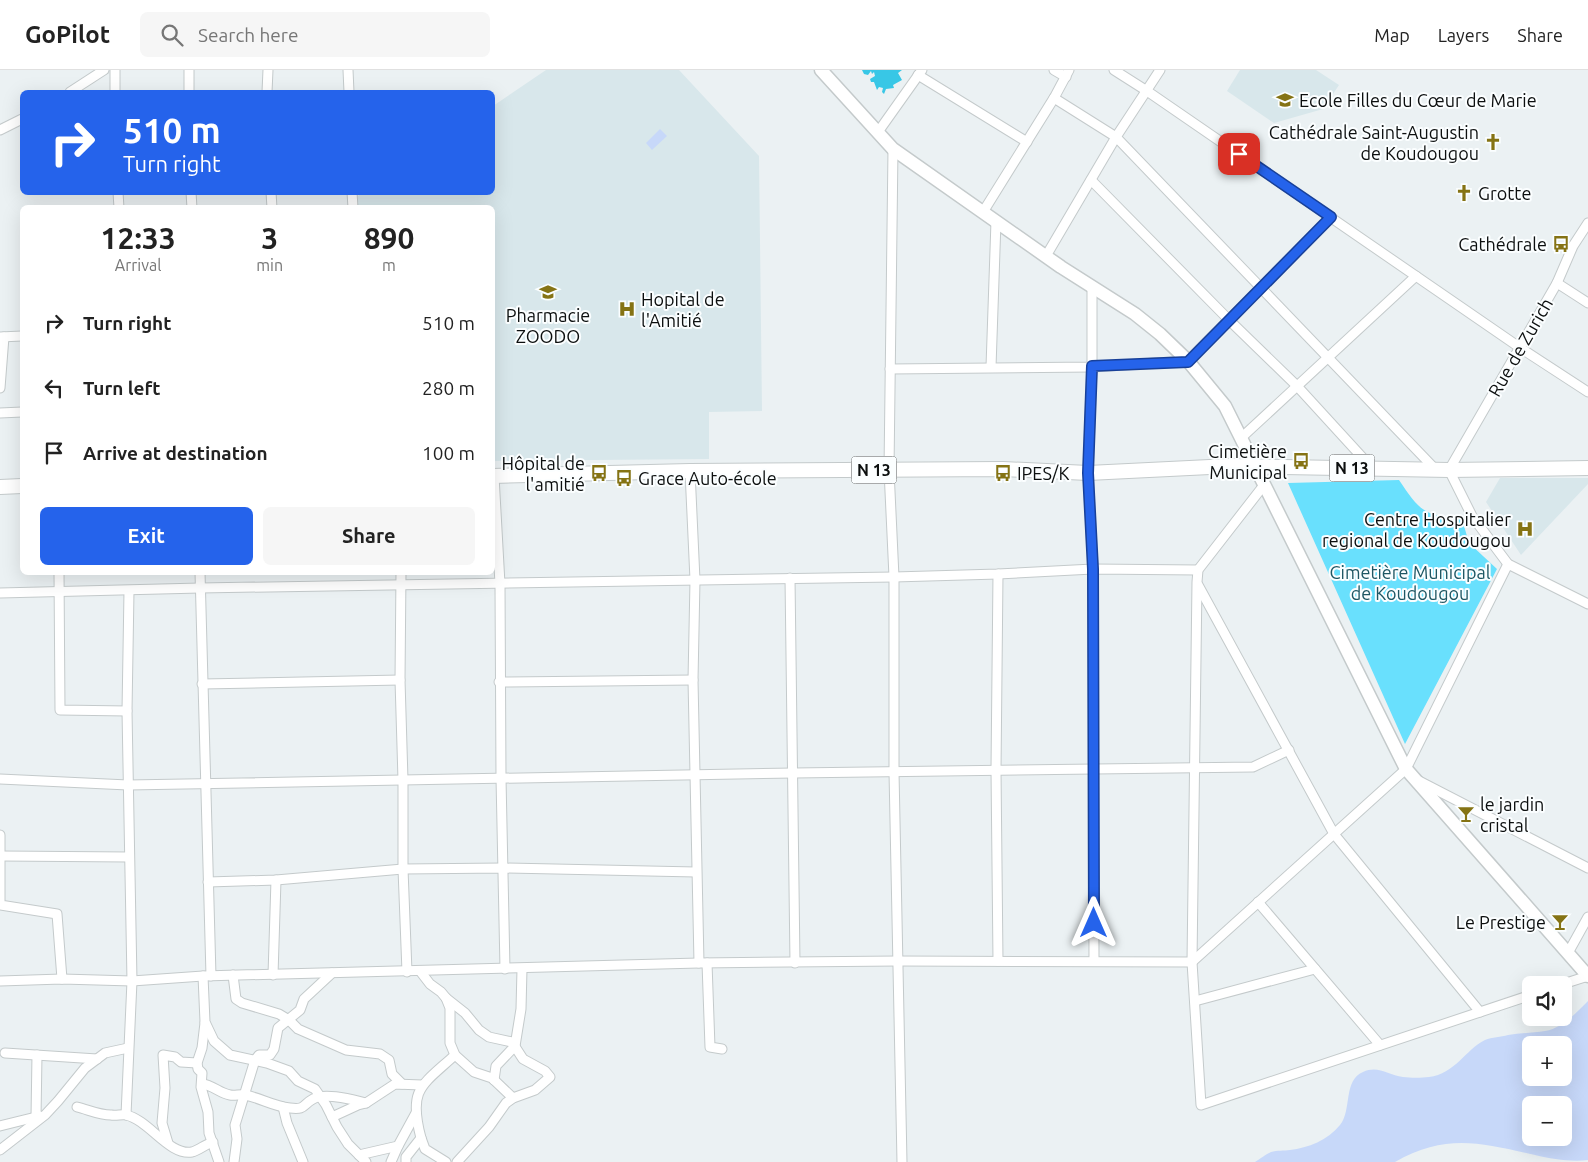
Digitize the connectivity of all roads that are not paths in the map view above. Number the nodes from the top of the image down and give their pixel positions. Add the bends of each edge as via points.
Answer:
1 (104, 70) edge
2 (114, 70) edge
3 (189, 70) edge
4 (268, 70) edge
5 (348, 70) edge
6 (822, 70) edge
7 (1054, 70) edge
8 (1114, 70) edge
9 (1160, 70) edge
10 (920, 73) edge
11 (1068, 74) edge
12 (73, 90) edge
13 (115, 90) edge
14 (189, 90) edge
15 (267, 90) edge
16 (349, 90) edge
17 (1147, 91) junction
18 (1054, 98) junction
19 (20, 120) edge
20 (0, 130) edge
21 (878, 132) junction
22 (1116, 137) junction
23 (1027, 142) junction
24 (893, 149) junction
25 (1091, 180) junction
26 (983, 212) junction
27 (1331, 217) junction
28 (996, 222) junction
29 (1588, 223) edge
30 (1046, 256) junction
31 (1416, 276) junction
32 (1557, 283) junction
33 (1092, 287) junction
34 (1261, 288) junction
35 (1588, 303) edge
36 (1229, 320) junction
37 (20, 336) edge
38 (2, 337) edge
39 (1519, 347) junction
40 (1328, 357) junction
41 (1188, 362) junction
42 (1092, 366) junction
43 (991, 367) junction
44 (890, 370) junction
45 (1296, 386) junction
46 (0, 388) edge
47 (1588, 392) edge
48 (20, 412) edge
49 (0, 413) edge
50 (1241, 438) junction
51 (1255, 467) junction
52 (1372, 468) junction
53 (1588, 468) edge
54 (889, 470) junction
55 (1442, 470) junction
56 (690, 471) junction
57 (1088, 473) junction
58 (495, 476) edge
59 (1264, 484) junction
60 (20, 486) edge
61 (0, 487) edge
62 (495, 507) edge
63 (1508, 564) junction
64 (1093, 569) junction
65 (1198, 570) junction
66 (998, 574) junction
67 (59, 575) edge
68 (200, 575) edge
69 (401, 575) edge
70 (894, 577) junction
71 (790, 578) junction
72 (695, 580) junction
73 (1197, 582) junction
74 (500, 584) junction
75 (402, 586) junction
76 (200, 588) junction
77 (129, 591) junction
78 (60, 592) junction
79 (0, 593) edge
80 (1588, 604) edge
81 (400, 680) junction
82 (693, 680) junction
83 (499, 682) junction
84 (202, 684) junction
85 (127, 711) junction
86 (1288, 750) junction
87 (1194, 767) junction
88 (1093, 769) junction
89 (996, 770) junction
90 (894, 772) junction
91 (794, 773) junction
92 (1410, 774) junction
93 (695, 775) junction
94 (501, 778) junction
95 (0, 779) edge
96 (403, 780) junction
97 (205, 783) junction
98 (128, 784) junction
99 (1334, 834) junction
100 (0, 835) edge
101 (1, 856) edge
102 (129, 858) junction
103 (503, 868) junction
104 (1588, 868) edge
105 (403, 869) junction
106 (696, 872) junction
107 (276, 880) junction
108 (208, 882) junction
109 (1258, 902) junction
110 (1588, 917) edge
111 (1568, 953) junction
112 (898, 961) junction
113 (998, 961) junction
114 (1094, 961) junction
115 (1192, 962) junction
116 (703, 963) junction
117 (795, 963) junction
118 (522, 969) junction
119 (1315, 969) junction
120 (505, 970) junction
121 (420, 971) junction
122 (407, 972) junction
123 (332, 973) junction
124 (233, 975) junction
125 (273, 975) junction
126 (207, 976) junction
127 (1588, 976) edge
128 (62, 979) junction
129 (0, 980) edge
130 (132, 981) junction
131 (1572, 981) edge
132 (446, 998) junction
133 (1522, 998) edge
134 (1195, 1001) junction
135 (1480, 1012) junction
136 (289, 1020) junction
137 (205, 1022) junction
138 (1380, 1045) junction
139 (515, 1046) junction
140 (128, 1048) junction
141 (722, 1049) dead end
142 (4, 1053) dead end
143 (37, 1055) junction
144 (455, 1055) junction
145 (97, 1059) junction
146 (255, 1060) junction
147 (197, 1063) junction
148 (494, 1080) junction
149 (202, 1084) junction
150 (402, 1084) junction
151 (422, 1085) junction
152 (244, 1095) junction
153 (320, 1097) junction
154 (513, 1098) junction
155 (366, 1104) junction
156 (77, 1106) dead end
157 (283, 1107) junction
158 (416, 1112) junction
159 (126, 1115) junction
160 (41, 1116) junction
161 (332, 1117) junction
162 (0, 1126) edge
163 (421, 1138) junction
164 (213, 1142) junction
165 (168, 1143) junction
166 (398, 1146) junction
167 (0, 1150) edge
168 (359, 1155) junction
169 (219, 1162) edge
170 (234, 1162) edge
171 (303, 1162) edge
172 (366, 1162) edge
173 (391, 1162) edge
174 (406, 1162) edge
175 (446, 1162) edge
176 (457, 1162) edge
177 (902, 1162) edge

1 - 12 street
2 - 13 street
3 - 14 street
4 - 15 street
5 - 16 street
6 - 21 street
7 - 11 street
8 - 17 street
9 - 17 street
10 - 21 street
10 - 23 street
11 - 18 street
17 - 22 street
17 - 27 street
18 - 22 street
18 - 23 street
19 - 20 street
21 - 24 street
22 - 25 street
22 - 34 street
23 - 26 street
24 - 26 street
24 - 44 street
25 - 30 street
25 - 36 street
26 - 28 street
27 - 31 street
27 - 34 street
28 - 30 street
28 - 43 street
29 - 32 street, Rue de Zurich via 1573,246
30 - 33 street
31 - 39 street
31 - 40 street
32 - 35 street
32 - 39 street, Rue de Zurich
33 - 41 street via 1135,314
33 - 42 street
34 - 36 street
34 - 40 street
36 - 41 street
36 - 45 street
37 - 38 street
38 - 46 street
39 - 47 street
39 - 55 street, Rue de Zurich
40 - 45 street
40 - 55 street
41 - 42 street
41 - 50 street via 1225,406
42 - 43 street
42 - 57 street
43 - 44 street
44 - 54 street
45 - 50 street
45 - 52 street
48 - 49 street
50 - 51 street
51 - 52 main road, N 13
51 - 57 main road, N 13
51 - 59 street
52 - 55 main road, N 13
53 - 55 main road, N 13
54 - 56 main road, N 13
54 - 57 main road, N 13 via 1003,469
54 - 70 street
55 - 63 street
56 - 58 main road, N 13
56 - 72 street
57 - 64 street
59 - 65 street
59 - 92 street
60 - 61 main road
62 - 74 street
63 - 80 street
63 - 92 street
64 - 65 street
64 - 66 street
64 - 88 street
65 - 73 street
66 - 70 street
66 - 89 street
67 - 78 street
68 - 76 street
69 - 75 street
70 - 71 street
70 - 90 street
71 - 72 street
71 - 91 street
72 - 74 street
72 - 82 street
73 - 86 street
73 - 87 street
74 - 75 street
74 - 83 street
75 - 76 street
75 - 81 street
76 - 77 street
76 - 84 street
77 - 78 street
77 - 85 street
78 - 79 street
78 - 85 street via 60,710
81 - 84 street
81 - 96 street
82 - 83 street
82 - 93 street
83 - 94 street
84 - 97 street
85 - 98 street
86 - 87 street via 1254,767
86 - 99 street
87 - 88 street
87 - 115 street
88 - 89 street
88 - 114 street
89 - 90 street
89 - 113 street
90 - 91 street
90 - 112 street
91 - 93 street
91 - 117 street
92 - 99 street
92 - 104 street
92 - 111 street
93 - 94 street
93 - 106 street
94 - 96 street
94 - 103 street
95 - 98 street
96 - 97 street
96 - 105 street
97 - 98 street
97 - 108 street
98 - 102 street
99 - 109 street
99 - 135 street
100 - 101 street
101 - 102 street
101 - 128 street via 0,905 57,914
102 - 130 street
103 - 105 street
103 - 106 street
103 - 120 street
105 - 107 street
105 - 122 street
106 - 116 street
107 - 108 street
107 - 125 street
108 - 126 street
109 - 115 street
109 - 119 street
110 - 111 street
111 - 127 street
112 - 113 street
112 - 117 street
112 - 177 street
113 - 114 street
114 - 115 street
115 - 134 street
116 - 117 street
116 - 118 street
116 - 141 street via 710,1048
118 - 120 street
118 - 139 street via 521,1010
119 - 134 street
119 - 138 street
120 - 121 street
121 - 122 street
121 - 132 street
122 - 123 street
123 - 125 street
123 - 136 street via 304,999 300,1010
124 - 125 street
124 - 126 street
124 - 136 street via 236,999
126 - 130 street
126 - 137 street
127 - 131 street
128 - 129 street
128 - 130 street
130 - 140 street
132 - 139 street via 489,1037 512,1042
132 - 144 street via 450,1008 450,1043
133 - 135 street
134 - 138 street via 1201,1105
135 - 138 street
136 - 146 street via 278,1028 270,1055 259,1055
136 - 150 street via 298,1029 346,1050 380,1054 389,1060 392,1074
137 - 146 street via 214,1041 230,1055
137 - 147 street
139 - 148 street via 496,1066
139 - 154 street via 523,1060 550,1077 535,1090
140 - 145 street via 105,1053
140 - 159 street
142 - 143 street
143 - 145 street
143 - 160 street
144 - 148 street via 474,1072
144 - 151 street
145 - 160 street
146 - 152 street
146 - 153 street via 289,1071 298,1081 315,1089
147 - 149 street via 202,1073
147 - 165 street via 181,1062 175,1056 163,1055 162,1123
148 - 154 street
149 - 152 street via 230,1095
149 - 164 street
150 - 151 street
150 - 155 street via 395,1084
151 - 158 street
152 - 157 street
152 - 170 street via 235,1124
153 - 155 street via 344,1098
153 - 157 street via 302,1108
153 - 161 street
154 - 176 street
155 - 161 street
156 - 159 street via 99,1114
157 - 171 street
158 - 163 street
158 - 166 street
159 - 165 street via 143,1123
160 - 162 street
160 - 167 street
161 - 168 street via 348,1144
163 - 174 street via 406,1157
163 - 175 street via 425,1149
164 - 165 street via 194,1152
164 - 169 street
166 - 168 street
166 - 173 street
168 - 172 street

